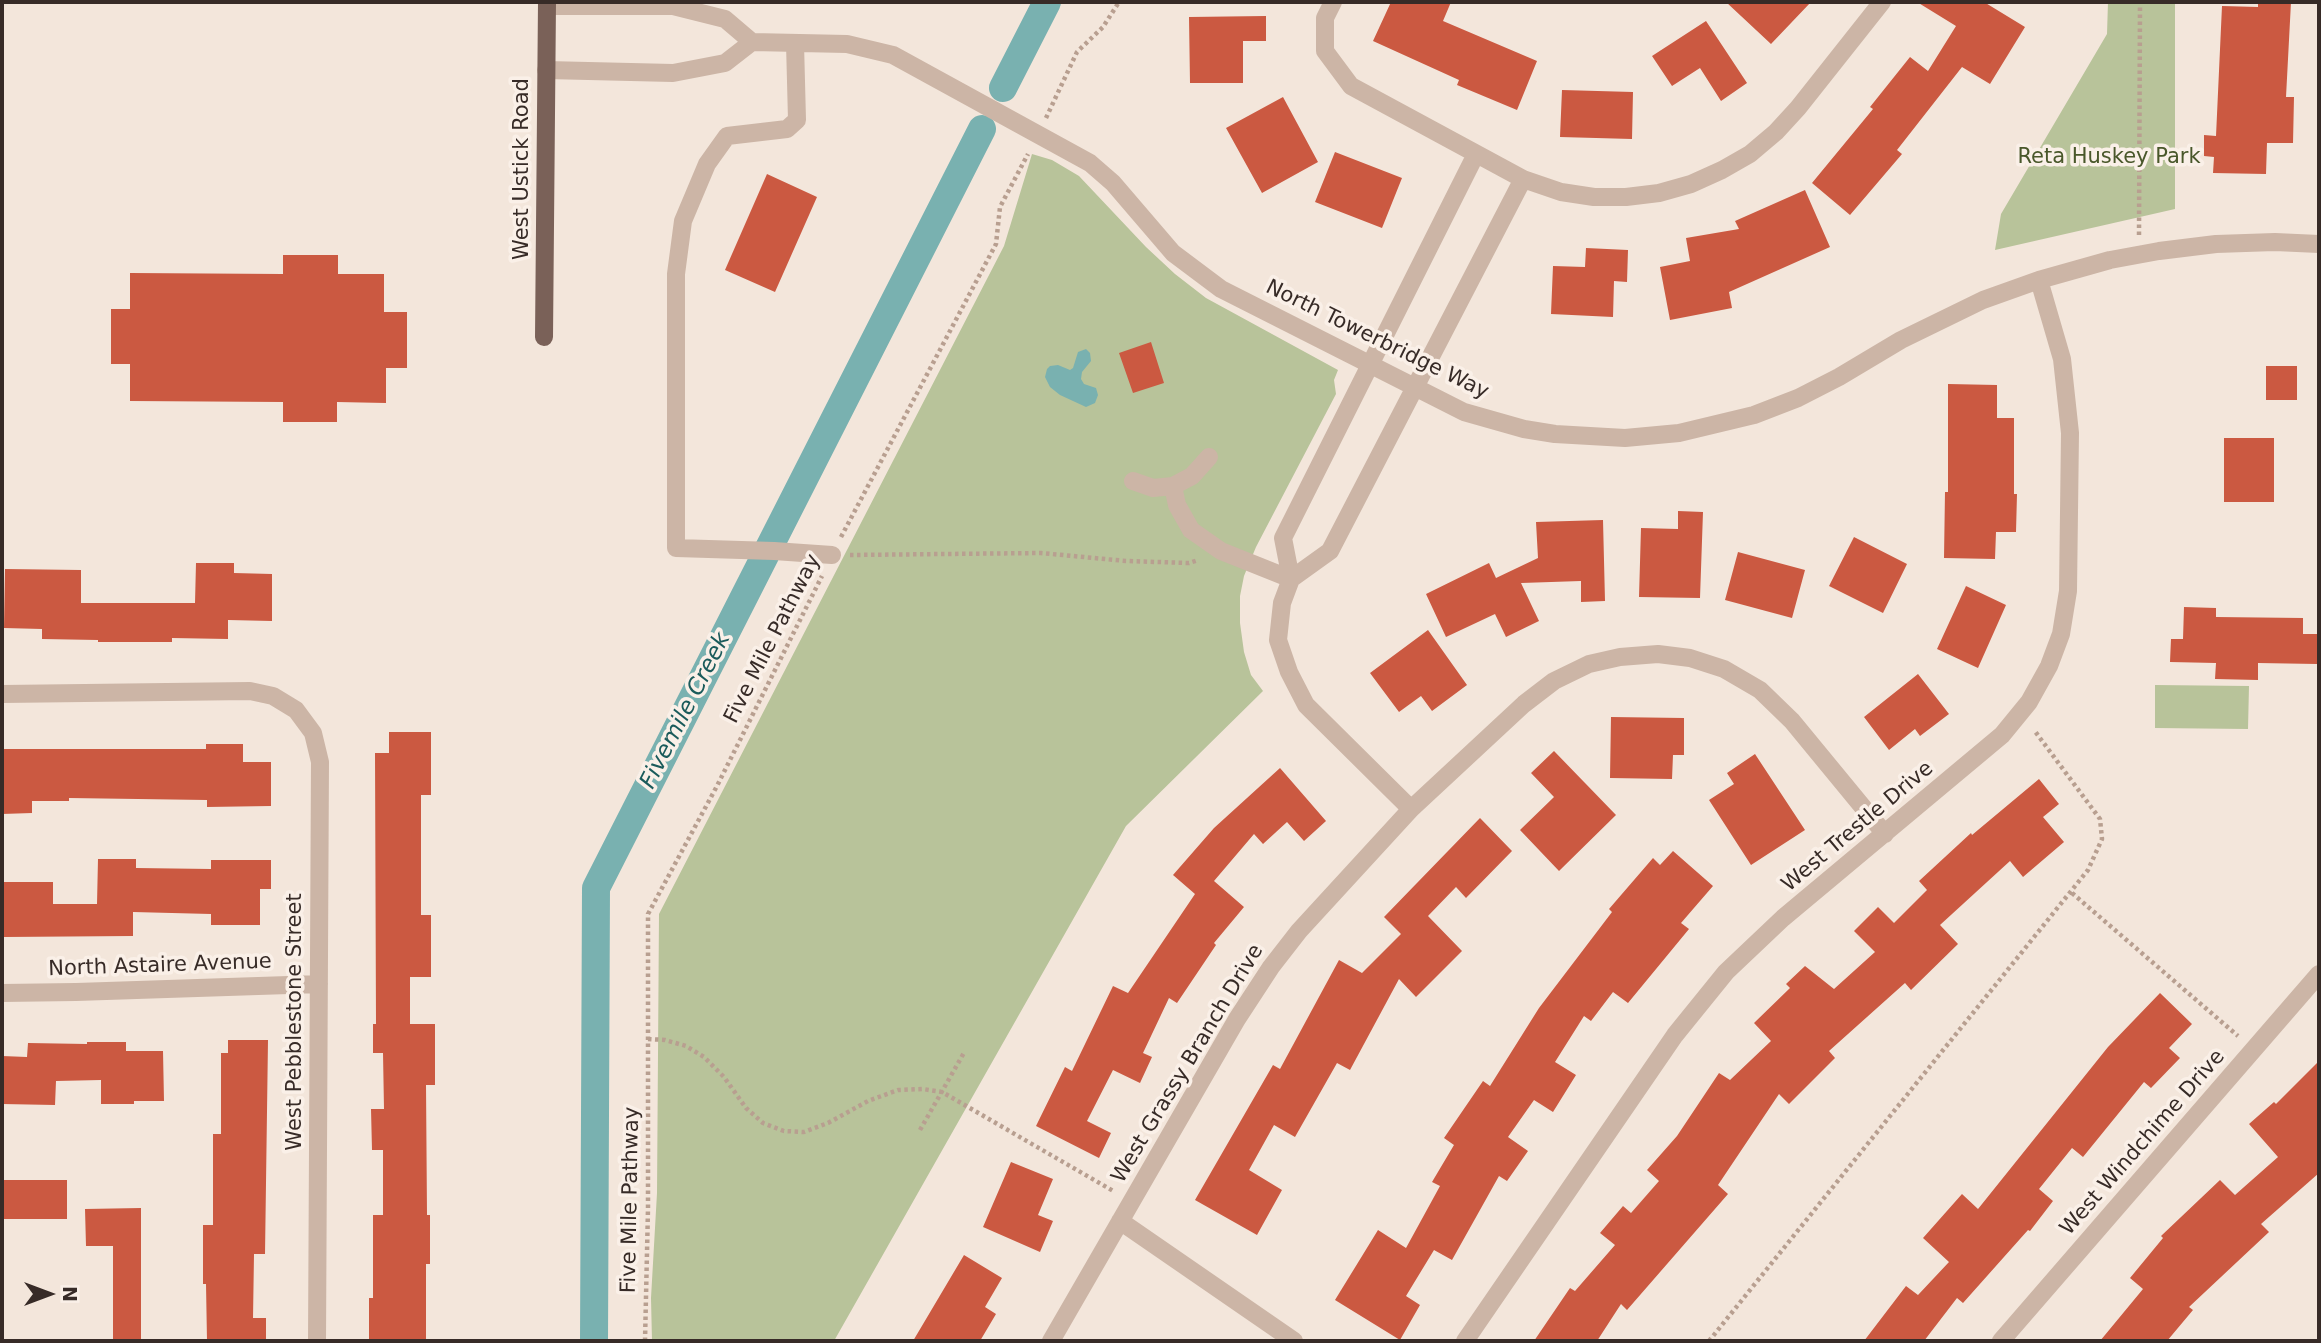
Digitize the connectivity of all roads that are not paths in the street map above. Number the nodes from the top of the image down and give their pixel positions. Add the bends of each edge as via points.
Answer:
1 (1333, 2) edge
2 (1882, 2) edge
3 (547, 4) edge
4 (752, 42) junction
5 (795, 43) junction
6 (546, 70) junction
7 (1476, 153) junction
8 (1523, 179) junction
9 (2319, 244) edge
10 (2039, 279) junction
11 (544, 337) dead end
12 (1370, 365) junction
13 (1414, 388) junction
14 (1209, 457) dead end
15 (1133, 481) dead end
16 (1174, 486) junction
17 (832, 555) road end
18 (1291, 579) junction
19 (2, 694) edge
20 (1411, 809) junction
21 (1885, 834) junction
22 (2319, 974) edge
23 (319, 984) junction
24 (2, 993) edge
25 (1120, 1222) junction
26 (317, 1341) edge
27 (1051, 1341) edge
28 (1294, 1341) edge
29 (1465, 1341) edge
30 (2001, 1341) edge

1 - 7 street via 1325,18 1325,51 1351,86
2 - 8 street via 1776,132 1722,170 1659,193 1626,197 1561,192
3 - 4 street via 673,6 725,19
3 - 6 main road, West Ustick Road
4 - 5 street, North Towerbridge Way
4 - 6 street via 725,63 673,73
5 - 12 street, North Towerbridge Way via 847,44 893,55 1039,133 1090,163 1113,183 1196,272
5 - 17 street via 797,120 787,129 727,136 707,164 683,221 676,275 676,548
6 - 11 main road, West Ustick Road
7 - 8 street
7 - 12 street
8 - 13 street
9 - 10 street, North Towerbridge Way via 2217,244 2140,255
10 - 13 street, North Towerbridge Way via 1936,321 1798,398 1754,415 1679,433 1594,438 1535,430 1464,412
10 - 21 street, West Trestle Drive via 2063,359 2070,433 2068,591 2061,634 2029,702 2002,735
12 - 13 street, North Towerbridge Way
12 - 18 street via 1283,538
13 - 18 street via 1330,551
14 - 16 street via 1192,476
15 - 16 street via 1153,488
16 - 18 street via 1177,505 1191,530 1222,551
18 - 20 street via 1282,603 1278,640 1306,705
19 - 23 street, West Pebblestone Street via 250,691 273,695 296,710 313,733 320,761
20 - 21 street, West Grassy Branch Drive via 1554,681 1589,664 1658,654 1724,669 1760,690 1792,721
20 - 25 street, West Grassy Branch Drive via 1299,930 1271,967
21 - 29 street, West Trestle Drive via 1783,918 1701,1002
22 - 30 street, West Windchime Drive
23 - 24 street, North Astaire Avenue
23 - 26 street, West Pebblestone Street
25 - 27 street, West Grassy Branch Drive
25 - 28 street

